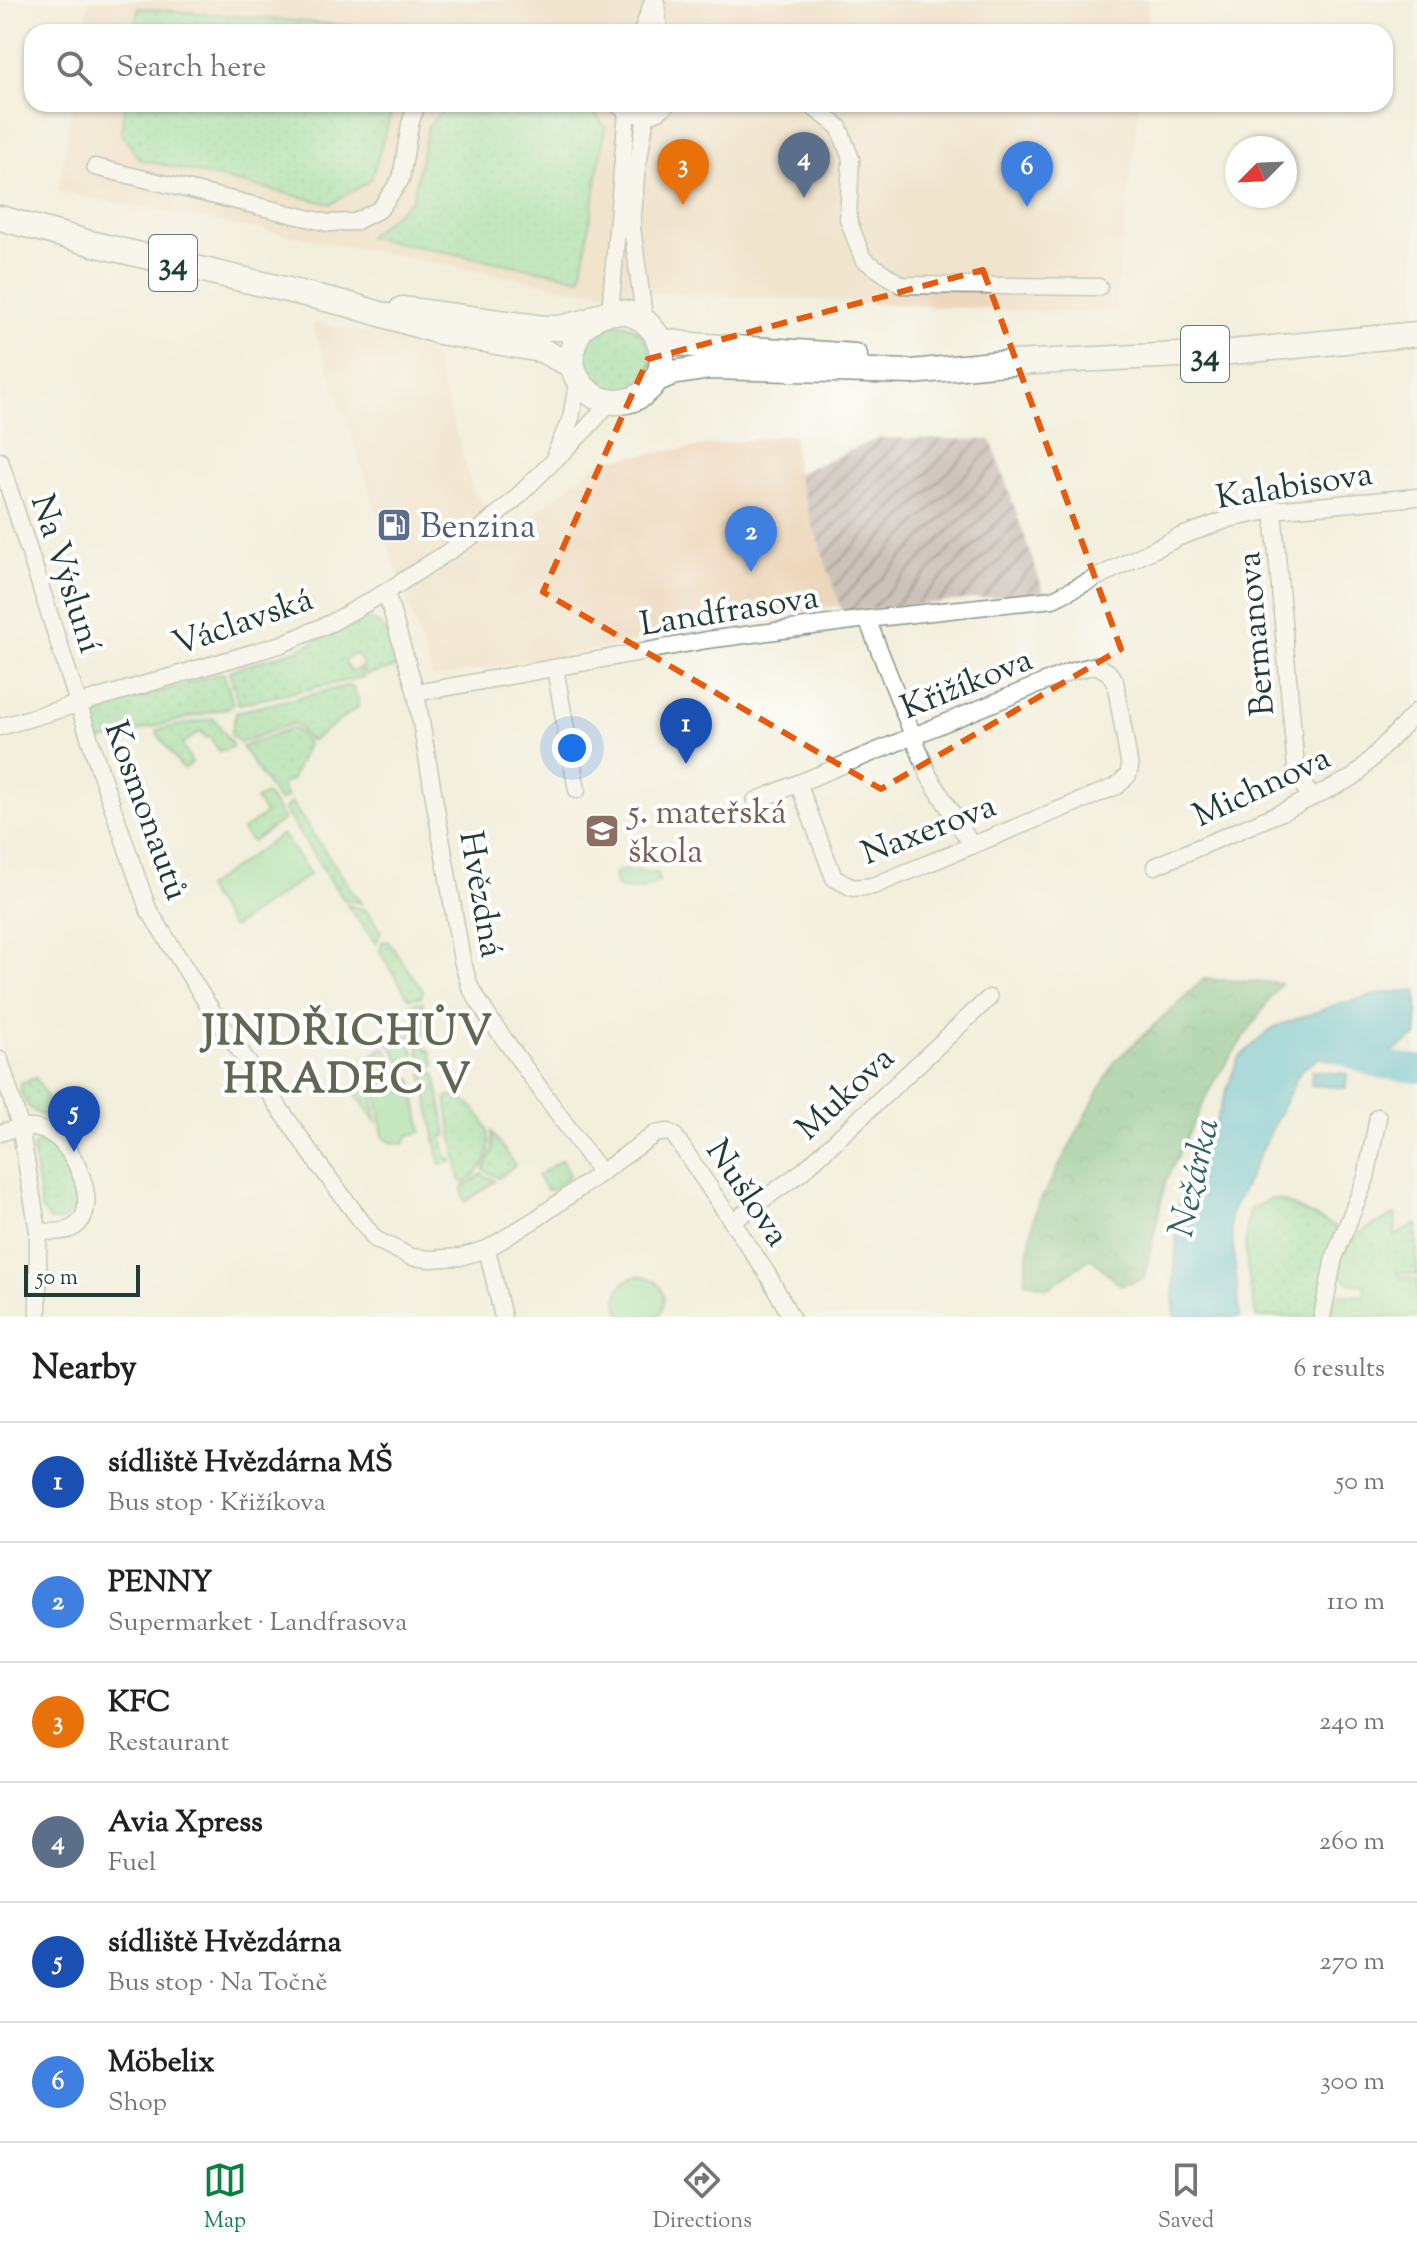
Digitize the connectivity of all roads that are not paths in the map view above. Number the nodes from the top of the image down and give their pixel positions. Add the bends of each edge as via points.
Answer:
1 (655, 0) edge
2 (645, 24) edge
3 (658, 24) edge
4 (414, 112) edge
5 (622, 112) edge
6 (634, 112) edge
7 (656, 112) edge
8 (819, 112) edge
9 (646, 116) junction
10 (95, 167) dead end
11 (0, 218) edge
12 (1099, 287) dead end
13 (347, 304) junction
14 (601, 316) junction
15 (652, 332) junction
16 (1417, 334) edge
17 (993, 364) junction
18 (576, 373) junction
19 (655, 380) junction
20 (610, 402) junction
21 (0, 461) edge
22 (552, 461) junction
23 (1417, 497) edge
24 (1273, 510) junction
25 (386, 592) junction
26 (1053, 599) joint
27 (867, 619) junction
28 (555, 668) junction
29 (416, 693) junction
30 (78, 704) junction
31 (1417, 711) edge
32 (0, 727) edge
33 (914, 736) junction
34 (1130, 768) joint
35 (798, 783) junction
36 (577, 790) dead end
37 (1312, 796) junction
38 (755, 801) dead end
39 (971, 844) junction
40 (1155, 866) dead end
41 (989, 998) dead end
42 (0, 1060) edge
43 (1378, 1117) dead end
44 (20, 1126) junction
45 (0, 1133) edge
46 (600, 1172) junction
47 (732, 1222) junction
48 (38, 1231) junction
49 (487, 1249) junction
50 (38, 1317) edge
51 (503, 1317) edge
52 (791, 1317) edge
53 (1322, 1317) edge

1 - 2 street
1 - 3 street
4 - 10 street via 401,179 380,209 355,222 328,223
5 - 14 street
6 - 9 street
7 - 9 street
8 - 12 street via 839,127 851,159 848,219 863,259 901,285
9 - 15 street via 632,228
11 - 13 main road, 34
13 - 14 main road, 34 via 544,328
13 - 18 main road, 34 via 440,332 541,350
14 - 15 main road via 629,314
14 - 18 main road via 584,326 574,343
15 - 17 main road, 34 via 745,349
15 - 19 main road via 661,362
16 - 17 main road, 34 via 1221,353
17 - 19 main road, 34 via 898,372 710,367
18 - 20 main road via 595,396
18 - 22 street, Václavská via 571,418
19 - 20 main road via 636,398
20 - 22 street, Václavská
21 - 30 street, Na Výsluní
22 - 25 street, Václavská via 471,537
23 - 24 street, Kalabisova
24 - 26 street, Kalabisova via 1179,537
24 - 37 street, Bermanova via 1297,779
25 - 29 street, Hvězdná
25 - 30 street, Václavská via 282,644
26 - 27 street, Landfrasova
27 - 28 street, Landfrasova via 707,640
27 - 33 street
28 - 29 street, Landfrasova
28 - 36 street
29 - 46 street, Hvězdná via 470,987
30 - 32 street, Václavská
30 - 49 street, Kosmonautů via 148,909 319,1165 375,1239 411,1257 431,1259
31 - 37 street, Michnova via 1354,777
33 - 34 street, Křižíkova via 1096,665 1115,681
33 - 35 street, Křižíkova
33 - 39 street via 929,776
34 - 39 street, Naxerova via 1117,786
35 - 38 street, Křižíkova
35 - 39 street, Naxerova via 834,878 853,888 873,886
37 - 40 street, Michnova
41 - 47 street, Mukova via 803,1171
42 - 44 street
43 - 53 street via 1366,1178 1334,1258
44 - 45 street
44 - 48 street
44 - 48 street via 53,1134 66,1147 87,1193 79,1223 65,1231
46 - 47 street, Nušlova via 655,1134 668,1132
46 - 49 street, Kosmonautů
47 - 52 street, Nušlova
48 - 50 street
49 - 51 street

